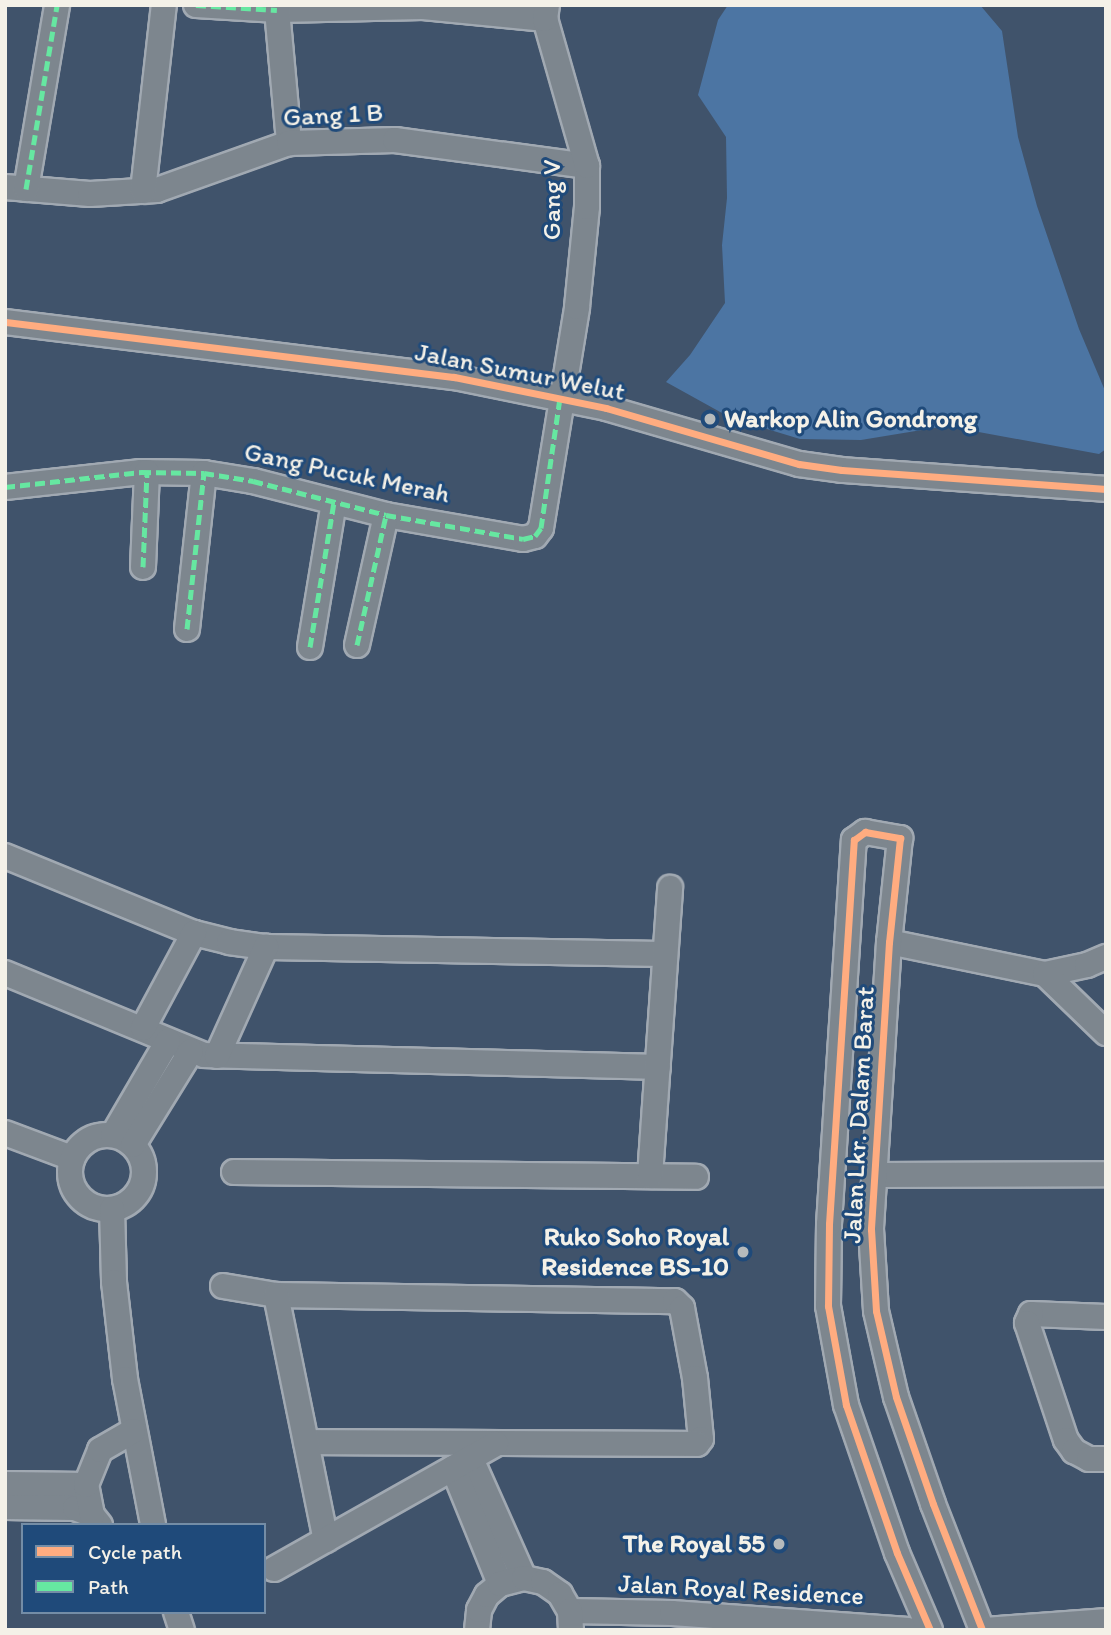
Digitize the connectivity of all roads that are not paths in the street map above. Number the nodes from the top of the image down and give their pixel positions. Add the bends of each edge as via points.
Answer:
1 (57, 5) edge
2 (164, 5) edge
3 (196, 5) edge
4 (277, 10) junction
5 (546, 12) edge
6 (289, 143) junction
7 (587, 166) junction
8 (16, 188) edge
9 (143, 191) junction
10 (5, 322) edge
11 (559, 398) junction
12 (147, 472) junction
13 (204, 473) junction
14 (5, 487) edge
15 (1106, 489) edge
16 (334, 502) junction
17 (386, 515) junction
18 (143, 567) dead end
19 (187, 629) dead end
20 (356, 645) dead end
21 (310, 647) dead end
22 (5, 856) edge
23 (670, 888) dead end
24 (194, 933) junction
25 (889, 942) junction
26 (266, 947) junction
27 (666, 954) junction
28 (1106, 957) edge
29 (5, 974) edge
30 (1045, 974) junction
31 (143, 1028) junction
32 (1106, 1032) edge
33 (168, 1041) junction
34 (191, 1051) junction
35 (217, 1056) junction
36 (658, 1067) junction
37 (5, 1133) edge
38 (123, 1140) junction
39 (72, 1158) junction
40 (234, 1172) dead end
41 (1106, 1174) edge
42 (876, 1175) junction
43 (650, 1176) junction
44 (696, 1177) dead end
45 (112, 1209) junction
46 (223, 1286) dead end
47 (276, 1295) junction
48 (1106, 1317) edge
49 (133, 1431) junction
50 (306, 1442) junction
51 (497, 1444) junction
52 (1106, 1459) edge
53 (462, 1463) junction
54 (5, 1484) edge
55 (86, 1485) junction
56 (5, 1507) edge
57 (96, 1520) edge
58 (153, 1523) edge
59 (326, 1539) junction
60 (274, 1569) dead end
61 (512, 1581) junction
62 (570, 1621) edge
63 (1106, 1621) edge
64 (477, 1630) edge
65 (908, 1630) edge
66 (930, 1630) edge
67 (983, 1630) edge

1 - 8 street
2 - 9 street
3 - 4 street
4 - 5 street via 423,7
4 - 6 street
5 - 7 street, Gang V
6 - 7 street, Gang 1 B via 395,140
6 - 9 street, Gang 1 B via 226,163 182,184
7 - 11 street, Gang V via 577,307
8 - 9 street, Gang 1 B via 90,194
10 - 11 street, Jalan Sumur Welut via 357,363
11 - 15 street, Jalan Sumur Welut via 799,464
11 - 17 street, Gang Pucuk Merah via 541,528 535,536 523,539
12 - 13 street, Gang Pucuk Merah
12 - 14 street, Gang Pucuk Merah
12 - 18 street
13 - 16 street, Gang Pucuk Merah
13 - 19 street
16 - 17 street, Gang Pucuk Merah
16 - 21 street
17 - 20 street
22 - 24 street
23 - 27 street
24 - 26 street
24 - 31 street
25 - 30 street
25 - 42 street, Jalan Lkr. Dalam Barat
25 - 66 street, Jalan Lkr. Dalam Barat via 899,837 865,832 854,840 829,1224 828,1306 846,1405 897,1553
26 - 27 street
26 - 35 street
27 - 36 street
28 - 30 street
29 - 31 street
30 - 32 street
31 - 33 street
33 - 34 street
33 - 38 street
34 - 35 street
34 - 38 street
35 - 36 street
36 - 43 street
37 - 39 street
38 - 39 street via 89,1139
38 - 45 street via 143,1163 143,1183 136,1196
39 - 45 street via 69,1174 73,1189 90,1205
40 - 43 street
41 - 42 street
42 - 67 street, Jalan Lkr. Dalam Barat via 871,1229 876,1311 896,1397
43 - 44 street
45 - 49 street via 114,1282
46 - 47 street
47 - 50 street
47 - 51 street via 680,1304 695,1378 701,1439 697,1444
48 - 52 street via 1031,1314 1027,1323 1066,1440 1089,1459
49 - 55 street via 100,1450
49 - 58 street
50 - 51 street
50 - 59 street
51 - 53 street
53 - 59 street
53 - 61 street
54 - 55 street
55 - 57 street
56 - 57 street via 75,1508
59 - 60 street
61 - 62 street via 543,1582 560,1594
61 - 64 street via 487,1595 479,1610
62 - 65 street, Jalan Royal Residence via 672,1613
63 - 67 street

